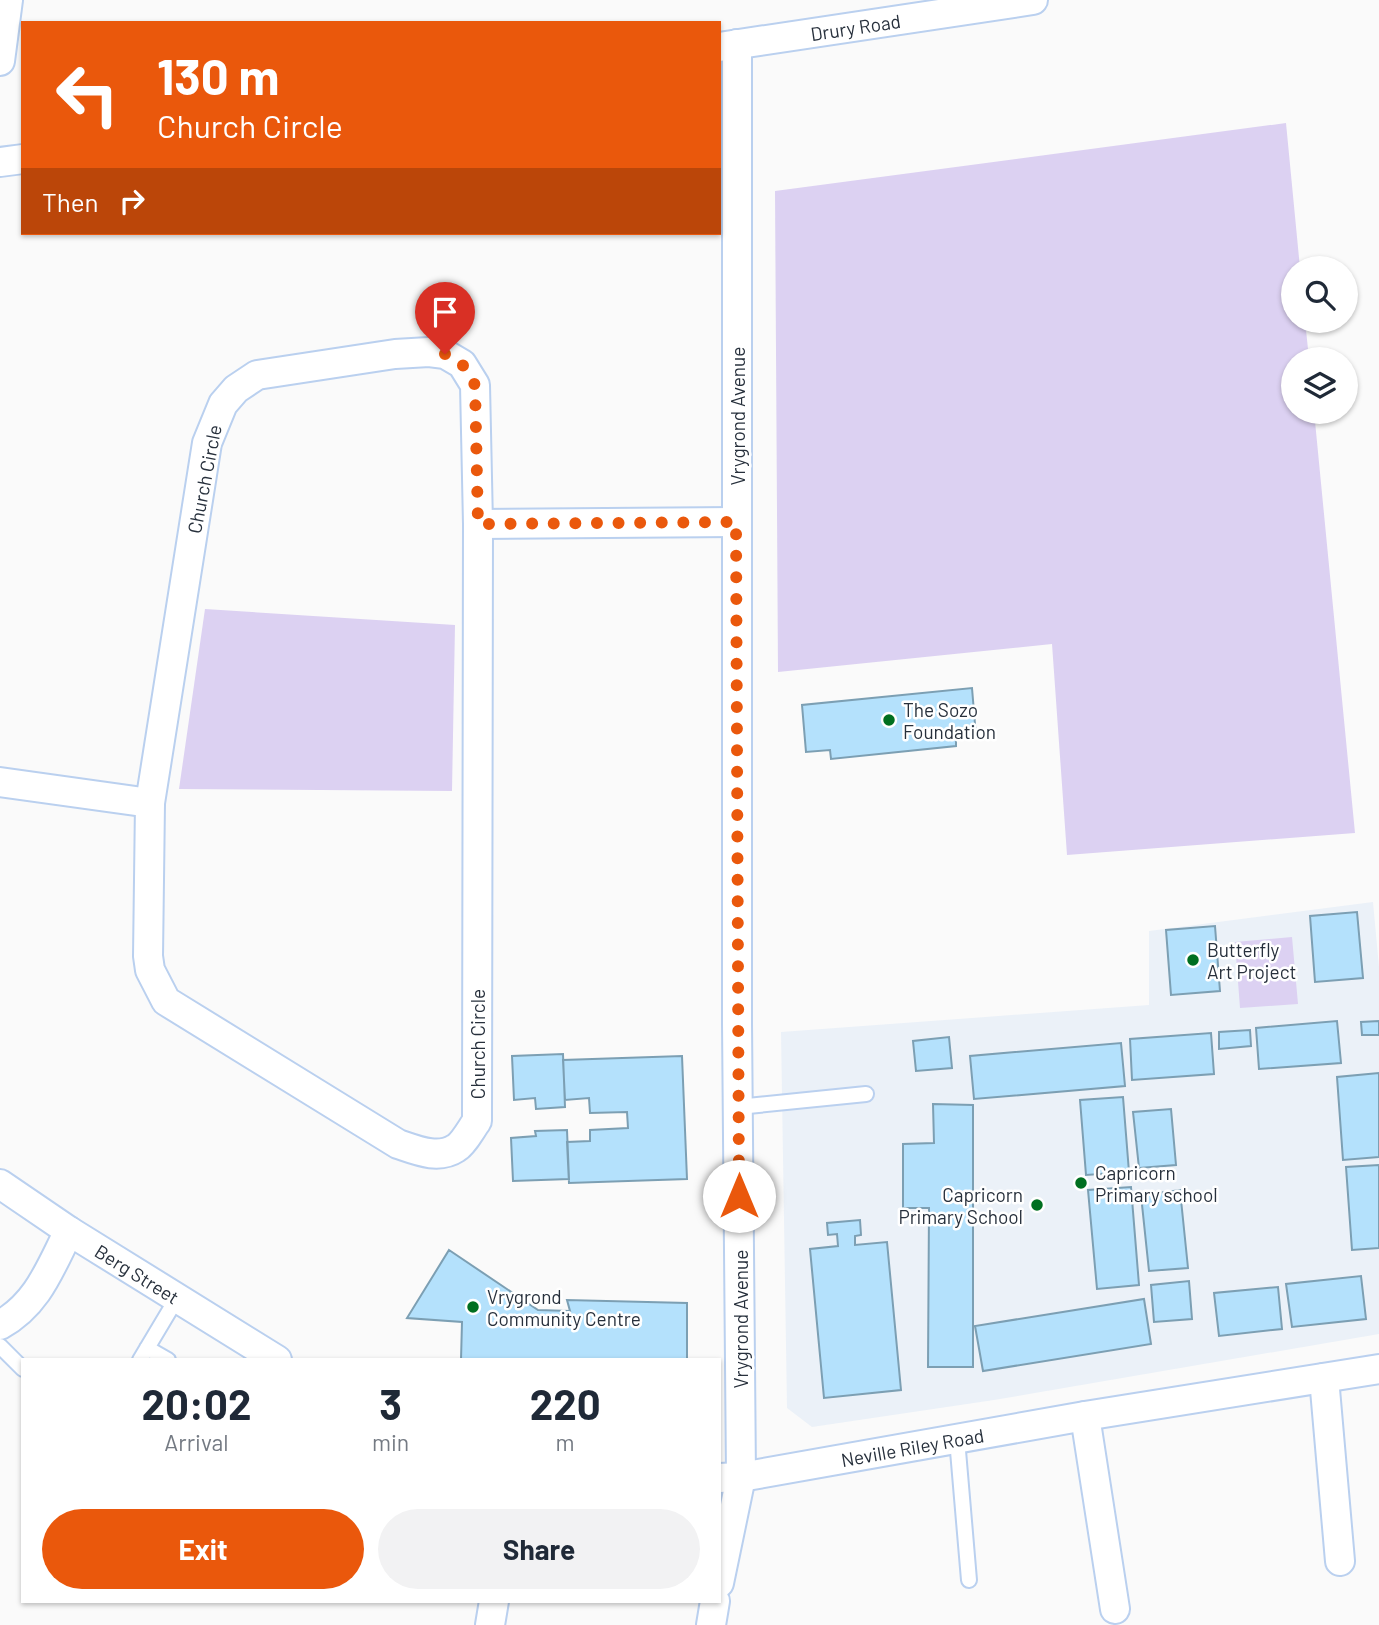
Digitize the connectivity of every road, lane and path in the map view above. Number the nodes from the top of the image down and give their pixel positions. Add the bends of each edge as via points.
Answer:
1 (8, 0) edge
2 (1033, 0) edge
3 (728, 46) edge
4 (0, 61) edge
5 (21, 159) edge
6 (0, 162) edge
7 (736, 522) junction
8 (478, 524) junction
9 (0, 782) edge
10 (150, 803) junction
11 (866, 1094) dead end
12 (738, 1107) junction
13 (0, 1184) edge
14 (69, 1231) junction
15 (177, 1298) junction
16 (0, 1325) edge
17 (0, 1346) edge
18 (144, 1354) edge
19 (274, 1358) edge
20 (21, 1367) edge
21 (1379, 1369) edge
22 (1324, 1377) junction
23 (1085, 1416) junction
24 (957, 1439) junction
25 (730, 1478) edge
26 (1340, 1561) dead end
27 (721, 1564) edge
28 (969, 1580) dead end
29 (494, 1603) edge
30 (715, 1603) edge
31 (1115, 1609) dead end
32 (490, 1625) edge
33 (710, 1625) edge

1 - 4 street
2 - 3 street, Drury Road
3 - 7 street, Vrygrond Avenue
5 - 6 street
7 - 8 street
7 - 12 street, Vrygrond Avenue
8 - 10 street, Church Circle via 475,385 462,364 445,354 395,354 257,375 236,389 223,404 207,443
8 - 10 street, Church Circle via 477,1121 457,1147 437,1154 398,1144 166,1001 148,956
9 - 10 street
11 - 12 lane
12 - 25 street, Vrygrond Avenue
13 - 14 street, Berg Street
14 - 15 street, Berg Street
14 - 16 street via 38,1293
15 - 18 lane
15 - 19 street, Berg Street
17 - 20 lane
21 - 22 street, Neville Riley Road
22 - 23 street, Neville Riley Road
22 - 26 street
23 - 24 street, Neville Riley Road
23 - 31 street
24 - 25 street, Neville Riley Road
24 - 28 lane
25 - 27 street, Vrygrond Avenue
29 - 32 street
30 - 33 street

